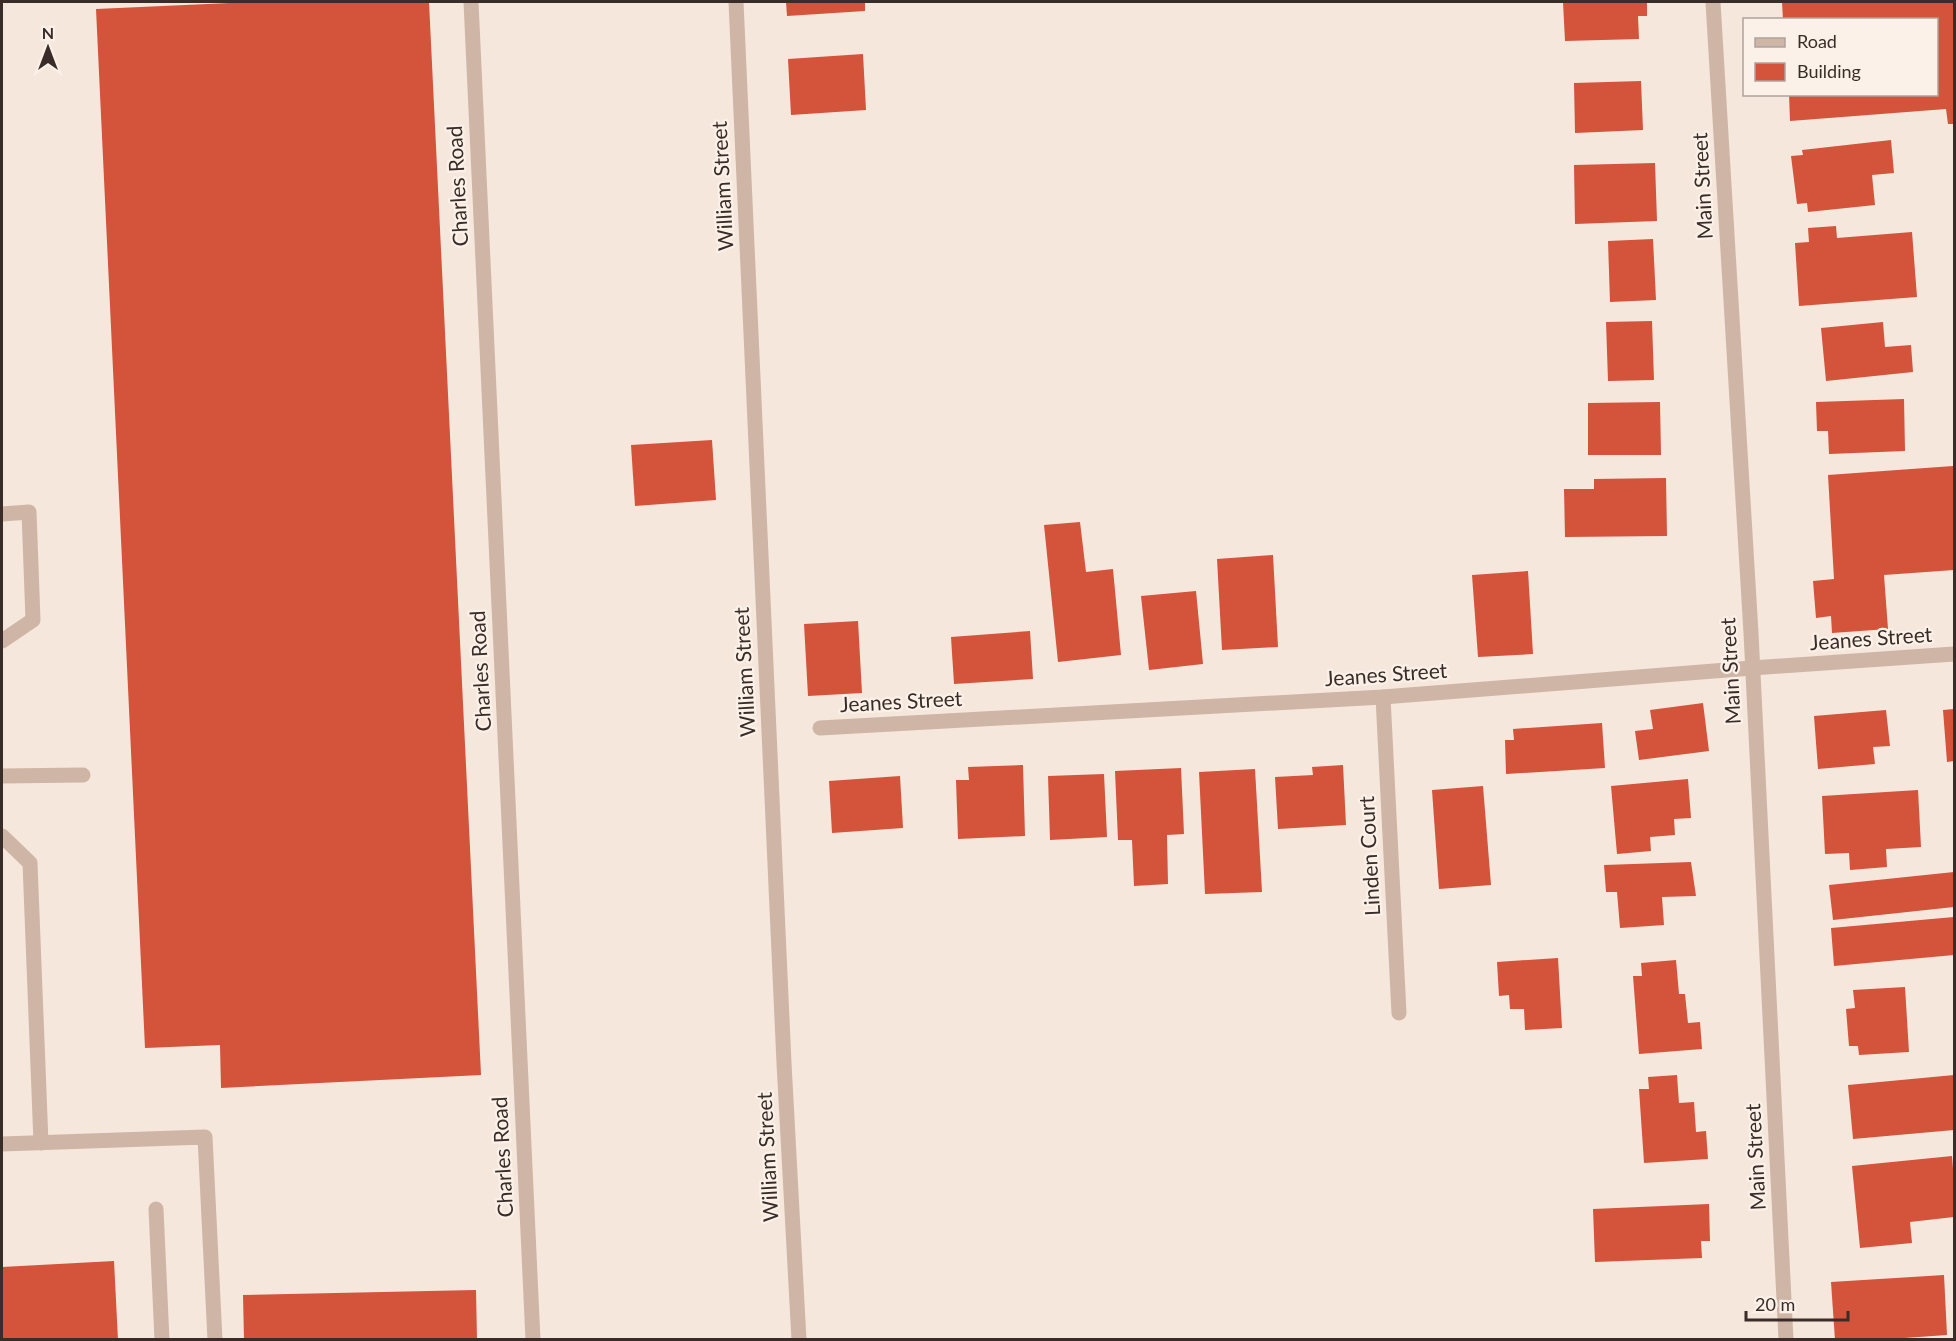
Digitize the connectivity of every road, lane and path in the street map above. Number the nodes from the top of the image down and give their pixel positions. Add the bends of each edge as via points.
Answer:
1 (471, 2) edge
2 (736, 2) edge
3 (1713, 2) edge
4 (2, 514) edge
5 (2, 640) edge
6 (1954, 654) edge
7 (1752, 668) junction
8 (1383, 697) junction
9 (820, 728) dead end
10 (83, 775) dead end
11 (2, 776) edge
12 (2, 836) edge
13 (1399, 1013) dead end
14 (41, 1143) junction
15 (2, 1144) edge
16 (156, 1209) dead end
17 (162, 1340) edge
18 (215, 1340) edge
19 (533, 1340) edge
20 (800, 1340) edge
21 (1786, 1340) edge

1 - 19 street, Charles Road
2 - 20 street, William Street
3 - 7 street, Main Street
4 - 5 street via 29,512 33,620
6 - 7 street, Jeanes Street
7 - 8 street, Jeanes Street
7 - 21 street, Main Street
8 - 9 street, Jeanes Street
8 - 13 street, Linden Court
10 - 11 street
12 - 14 street via 30,863
14 - 15 street
14 - 18 street via 205,1137
16 - 17 street

